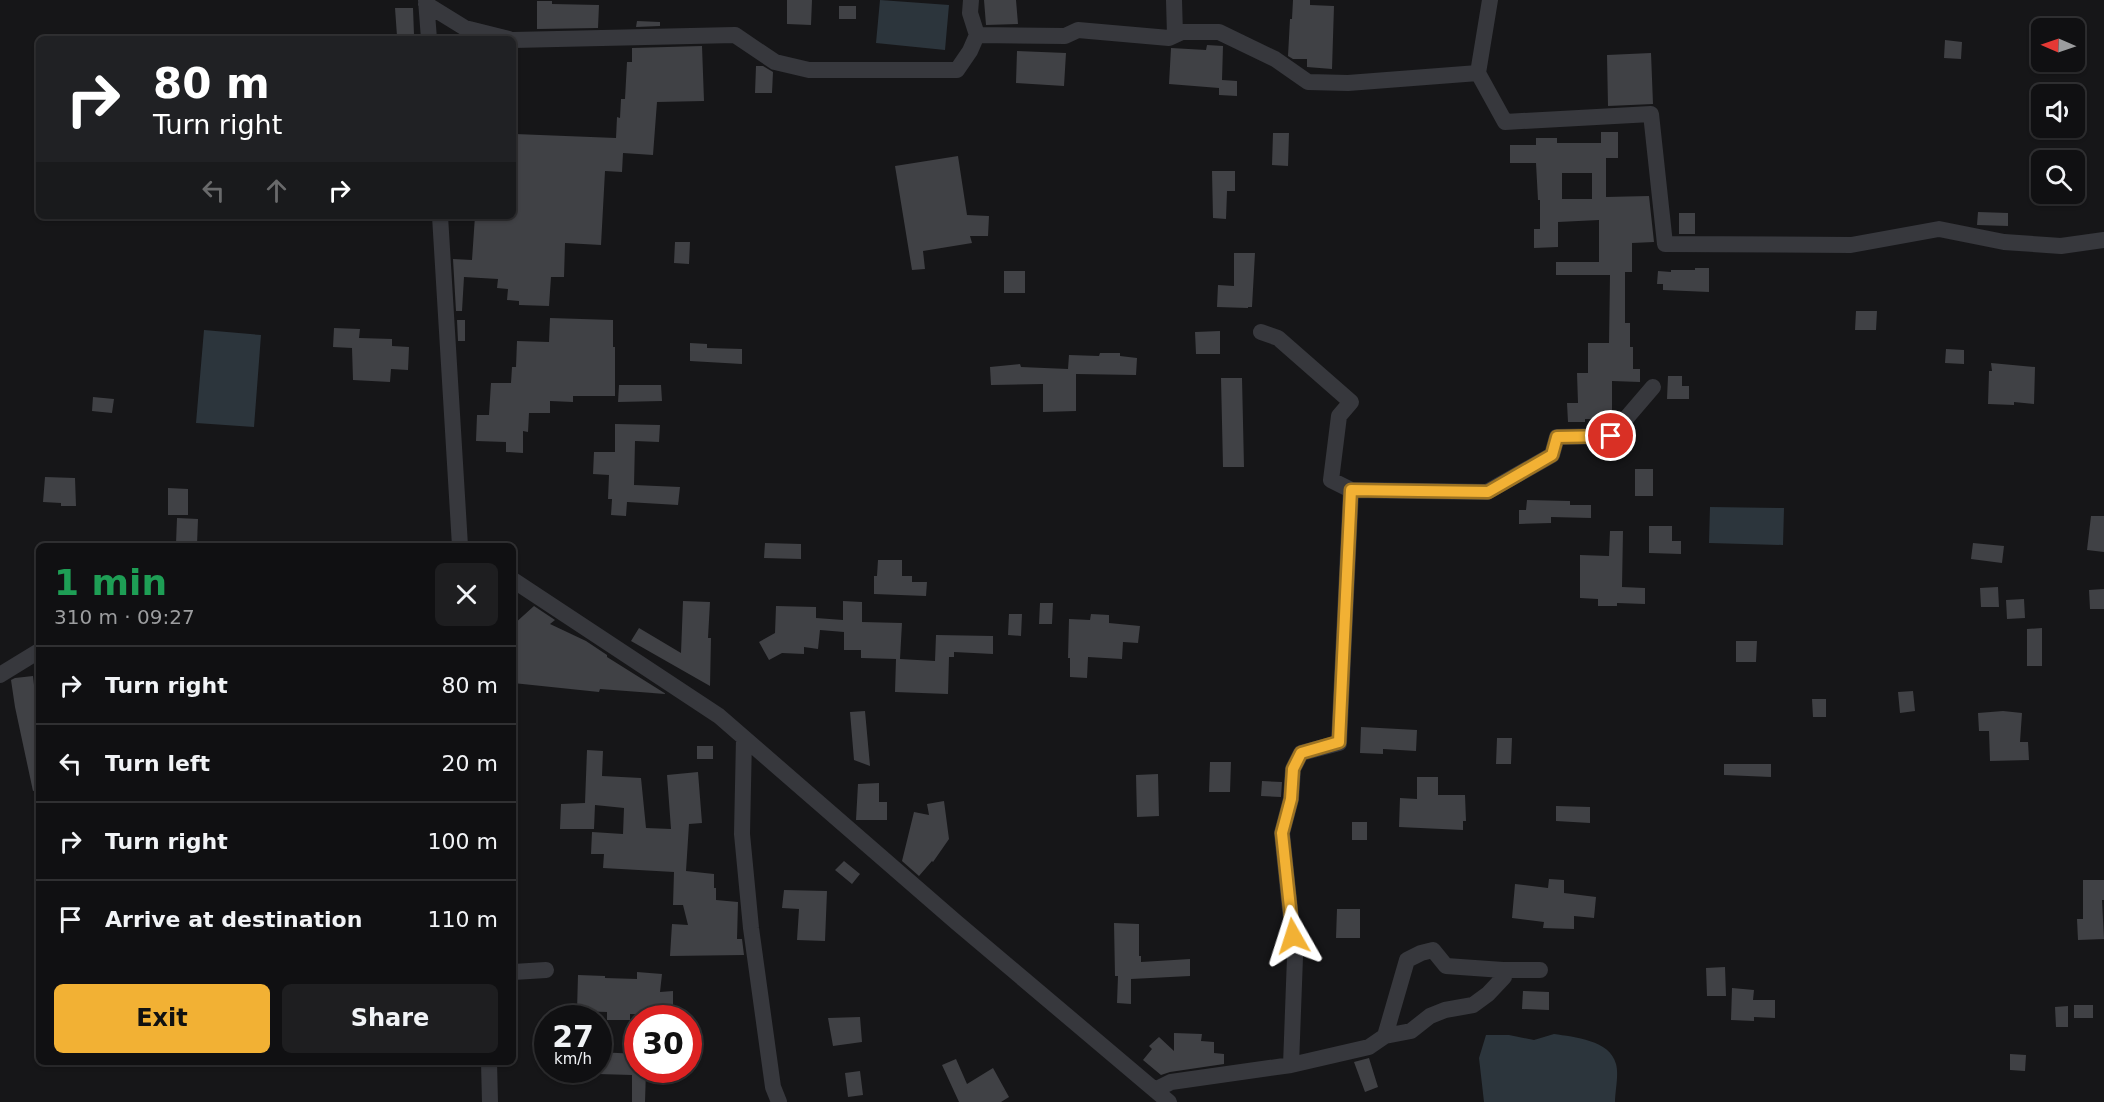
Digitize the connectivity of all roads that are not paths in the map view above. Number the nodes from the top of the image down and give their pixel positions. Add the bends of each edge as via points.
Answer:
1 (971, 0) edge
2 (1174, 0) edge
3 (1490, 0) edge
4 (426, 2) edge
5 (977, 34) junction
6 (1175, 35) junction
7 (429, 36) edge
8 (496, 36) edge
9 (516, 40) edge
10 (1478, 73) junction
11 (440, 219) edge
12 (2104, 240) edge
13 (1261, 332) dead end
14 (1653, 387) dead end
15 (1351, 490) junction
16 (460, 543) edge
17 (516, 582) edge
18 (36, 653) edge
19 (0, 675) edge
20 (744, 738) junction
21 (546, 970) dead end
22 (1503, 970) junction
23 (1540, 970) dead end
24 (516, 972) edge
25 (1385, 1036) junction
26 (489, 1065) edge
27 (1291, 1065) junction
28 (1155, 1090) junction
29 (490, 1102) edge
30 (779, 1102) edge
31 (1169, 1102) edge

1 - 5 street via 970,12
2 - 6 street
3 - 10 street
4 - 7 street
4 - 8 street via 465,28
5 - 6 street via 1065,36 1078,30 1169,39
5 - 9 street via 957,70 809,70 775,62 735,35
6 - 10 street via 1220,32 1275,59 1308,82 1348,83
10 - 12 street via 1504,123 1651,114 1665,244 1851,245 1939,230 2027,244 2061,246
11 - 16 street
13 - 15 street via 1278,338 1351,402 1339,416 1331,480
14 - 15 street via 1611,436 1557,437 1552,455 1488,492
15 - 27 street via 1339,742 1301,753 1293,769 1291,799 1282,833 1295,957
17 - 20 street via 718,716
18 - 19 street
20 - 28 street
20 - 30 street via 743,846 773,1087
21 - 24 street
22 - 23 street
22 - 25 street via 1504,977 1473,1005 1445,1010 1411,1031
22 - 25 street via 1446,966 1433,950 1407,960
25 - 27 street via 1369,1047
26 - 29 street
27 - 28 street via 1171,1082
28 - 31 street

